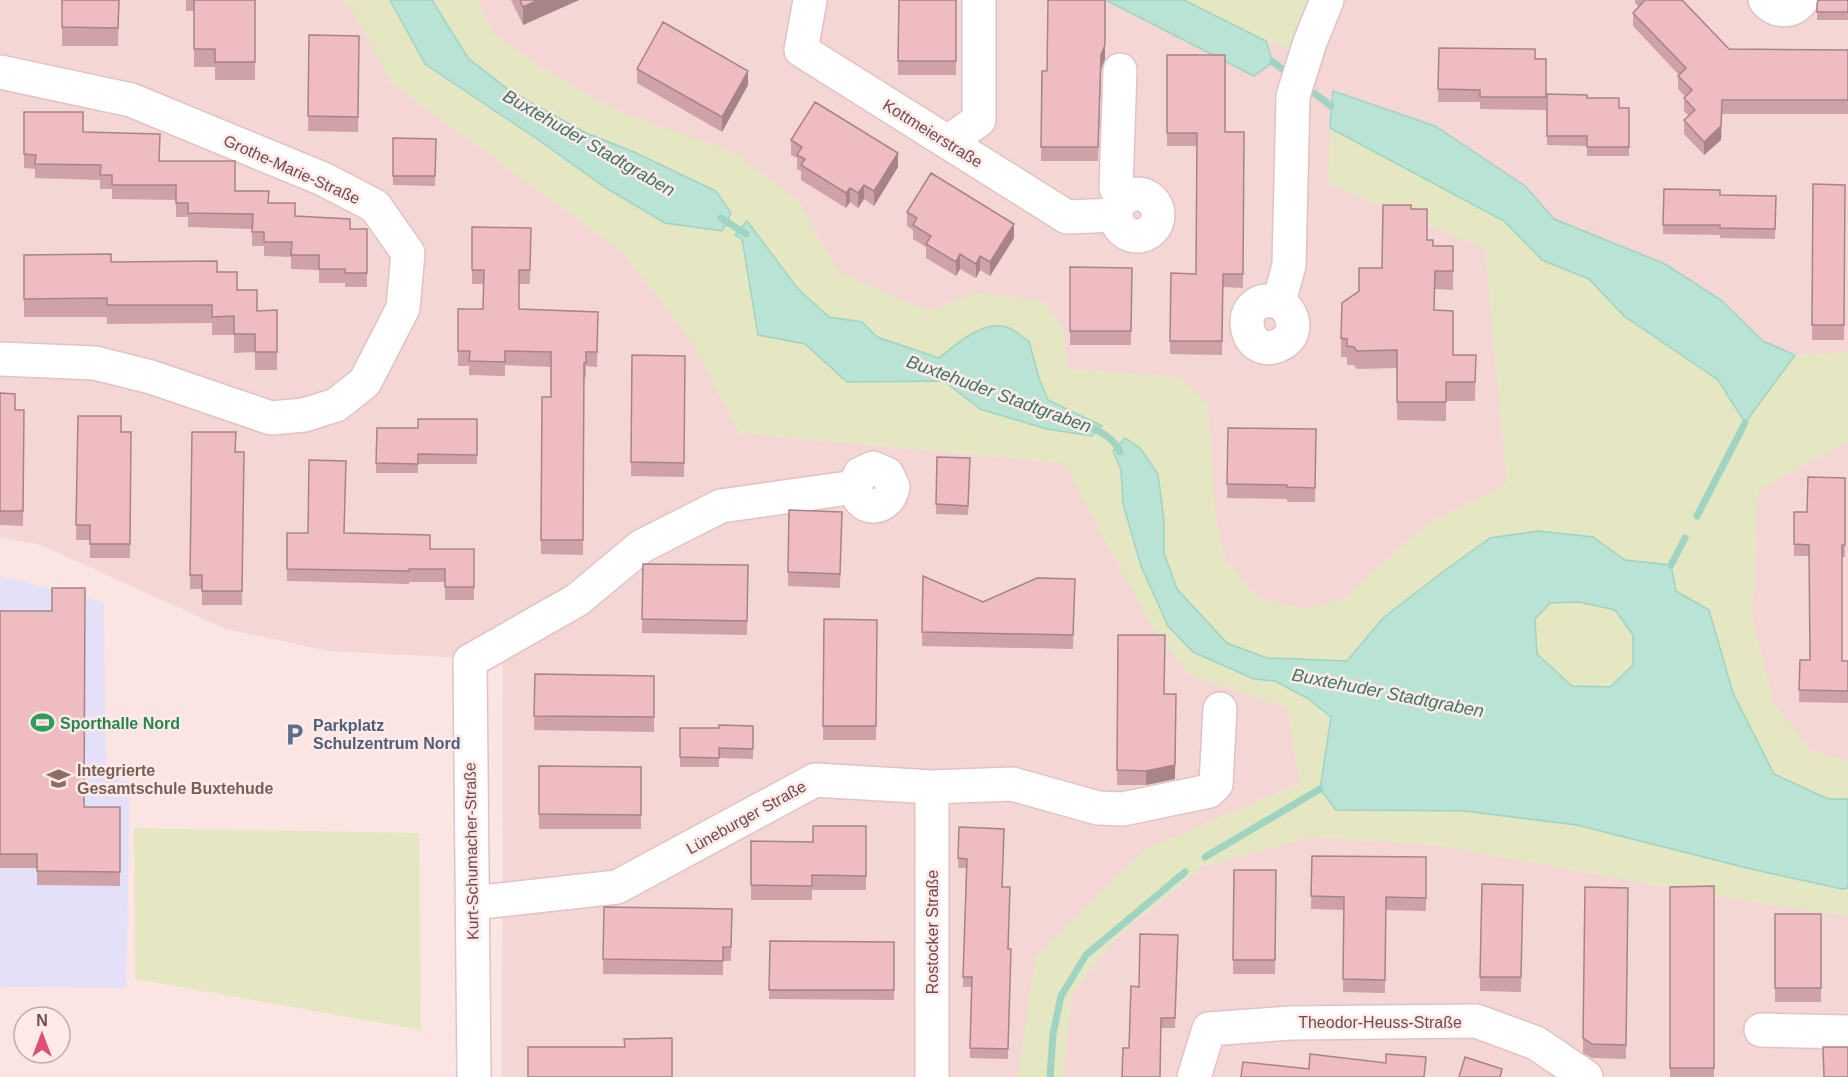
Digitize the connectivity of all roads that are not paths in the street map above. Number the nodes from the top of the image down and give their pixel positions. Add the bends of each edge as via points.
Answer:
1 (810, 0) edge
2 (979, 0) edge
3 (1327, 0) edge
4 (1765, 0) edge
5 (1802, 0) edge
6 (1119, 70) dead end
7 (0, 72) edge
8 (948, 142) junction
9 (1279, 302) dead end
10 (0, 359) edge
11 (855, 488) dead end
12 (1220, 709) dead end
13 (932, 787) junction
14 (472, 903) junction
15 (1761, 1030) dead end
16 (1848, 1032) edge
17 (474, 1077) edge
18 (932, 1077) edge
19 (1194, 1077) edge
20 (1586, 1077) edge

1 - 8 street, Kottmeierstraße via 801,50
2 - 8 street via 979,120
3 - 9 street via 1293,96 1289,265
4 - 5 street via 1785,11
6 - 8 street, Kottmeierstraße via 1118,208 1067,217
7 - 10 street, Grothe-Marie-Straße via 131,100 323,179 375,206 408,253 403,308 365,382 336,405 304,415 271,418 151,377 94,363
11 - 14 street, Kurt-Schumacher-Straße via 721,506 642,546 577,600 470,661
12 - 13 street, Lüneburger Straße via 1216,784 1209,790 1123,809 1098,808 1012,784
13 - 14 street, Lüneburger Straße via 815,780 617,887
13 - 18 street, Rostocker Straße
14 - 17 street, Kurt-Schumacher-Straße
15 - 16 street
19 - 20 street, Theodor-Heuss-Straße via 1209,1029 1291,1023 1465,1022 1476,1022 1536,1043

